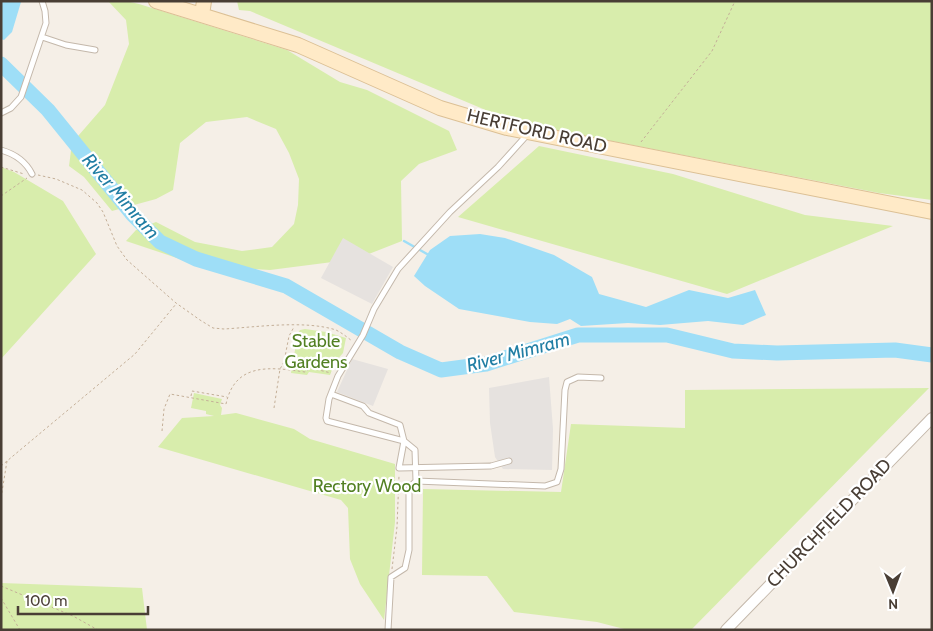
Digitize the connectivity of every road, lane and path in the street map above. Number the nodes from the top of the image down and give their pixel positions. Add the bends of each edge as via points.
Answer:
1 (42, 1) edge
2 (156, 1) edge
3 (735, 1) edge
4 (196, 7) edge
5 (42, 37) junction
6 (95, 50) dead end
7 (1, 113) edge
8 (529, 133) junction
9 (1, 150) edge
10 (632, 152) junction
11 (1, 167) edge
12 (32, 174) junction
13 (1, 196) edge
14 (932, 212) edge
15 (176, 303) junction
16 (294, 326) junction
17 (356, 344) junction
18 (280, 369) junction
19 (338, 376) junction
20 (601, 378) dead end
21 (331, 394) junction
22 (228, 397) junction
23 (191, 398) junction
24 (274, 408) dead end
25 (932, 418) edge
26 (162, 432) dead end
27 (404, 441) junction
28 (7, 460) junction
29 (510, 461) dead end
30 (1, 466) edge
31 (417, 466) junction
32 (399, 468) junction
33 (416, 481) junction
34 (1, 498) edge
35 (391, 577) junction
36 (1, 586) edge
37 (1, 598) edge
38 (20, 630) edge
39 (98, 630) edge
40 (388, 630) edge
41 (726, 630) edge

1 - 5 lane via 46,23
2 - 4 main road, HERTFORD ROAD
3 - 10 path via 712,51
4 - 8 main road, HERTFORD ROAD via 298,44 440,108
5 - 6 lane
5 - 7 lane via 21,97
8 - 10 main road, HERTFORD ROAD
8 - 17 lane via 418,245 381,296
9 - 12 lane via 26,163
10 - 14 main road, HERTFORD ROAD
11 - 12 path
12 - 13 path
12 - 15 path via 56,178 90,196 103,212 117,246 127,260
15 - 16 path via 213,328
15 - 28 path via 135,354
16 - 17 path via 335,330
16 - 18 path
17 - 19 lane
18 - 19 path via 305,372 311,368
18 - 22 path via 260,370 243,376 232,386
18 - 24 path
19 - 21 lane
20 - 33 lane via 578,377 567,382 561,469 557,482 545,486
21 - 27 lane via 400,425
21 - 27 lane via 328,421
22 - 23 path via 226,404
22 - 23 path via 192,391
23 - 26 path via 170,394 164,409
25 - 41 street, CHURCHFIELD ROAD
27 - 31 lane via 415,450
27 - 32 lane
28 - 30 path
28 - 34 path
29 - 31 lane via 491,466
31 - 32 lane
31 - 33 lane
32 - 35 path
33 - 35 lane via 409,488 409,550 404,568
35 - 40 lane
36 - 39 path
37 - 38 path

